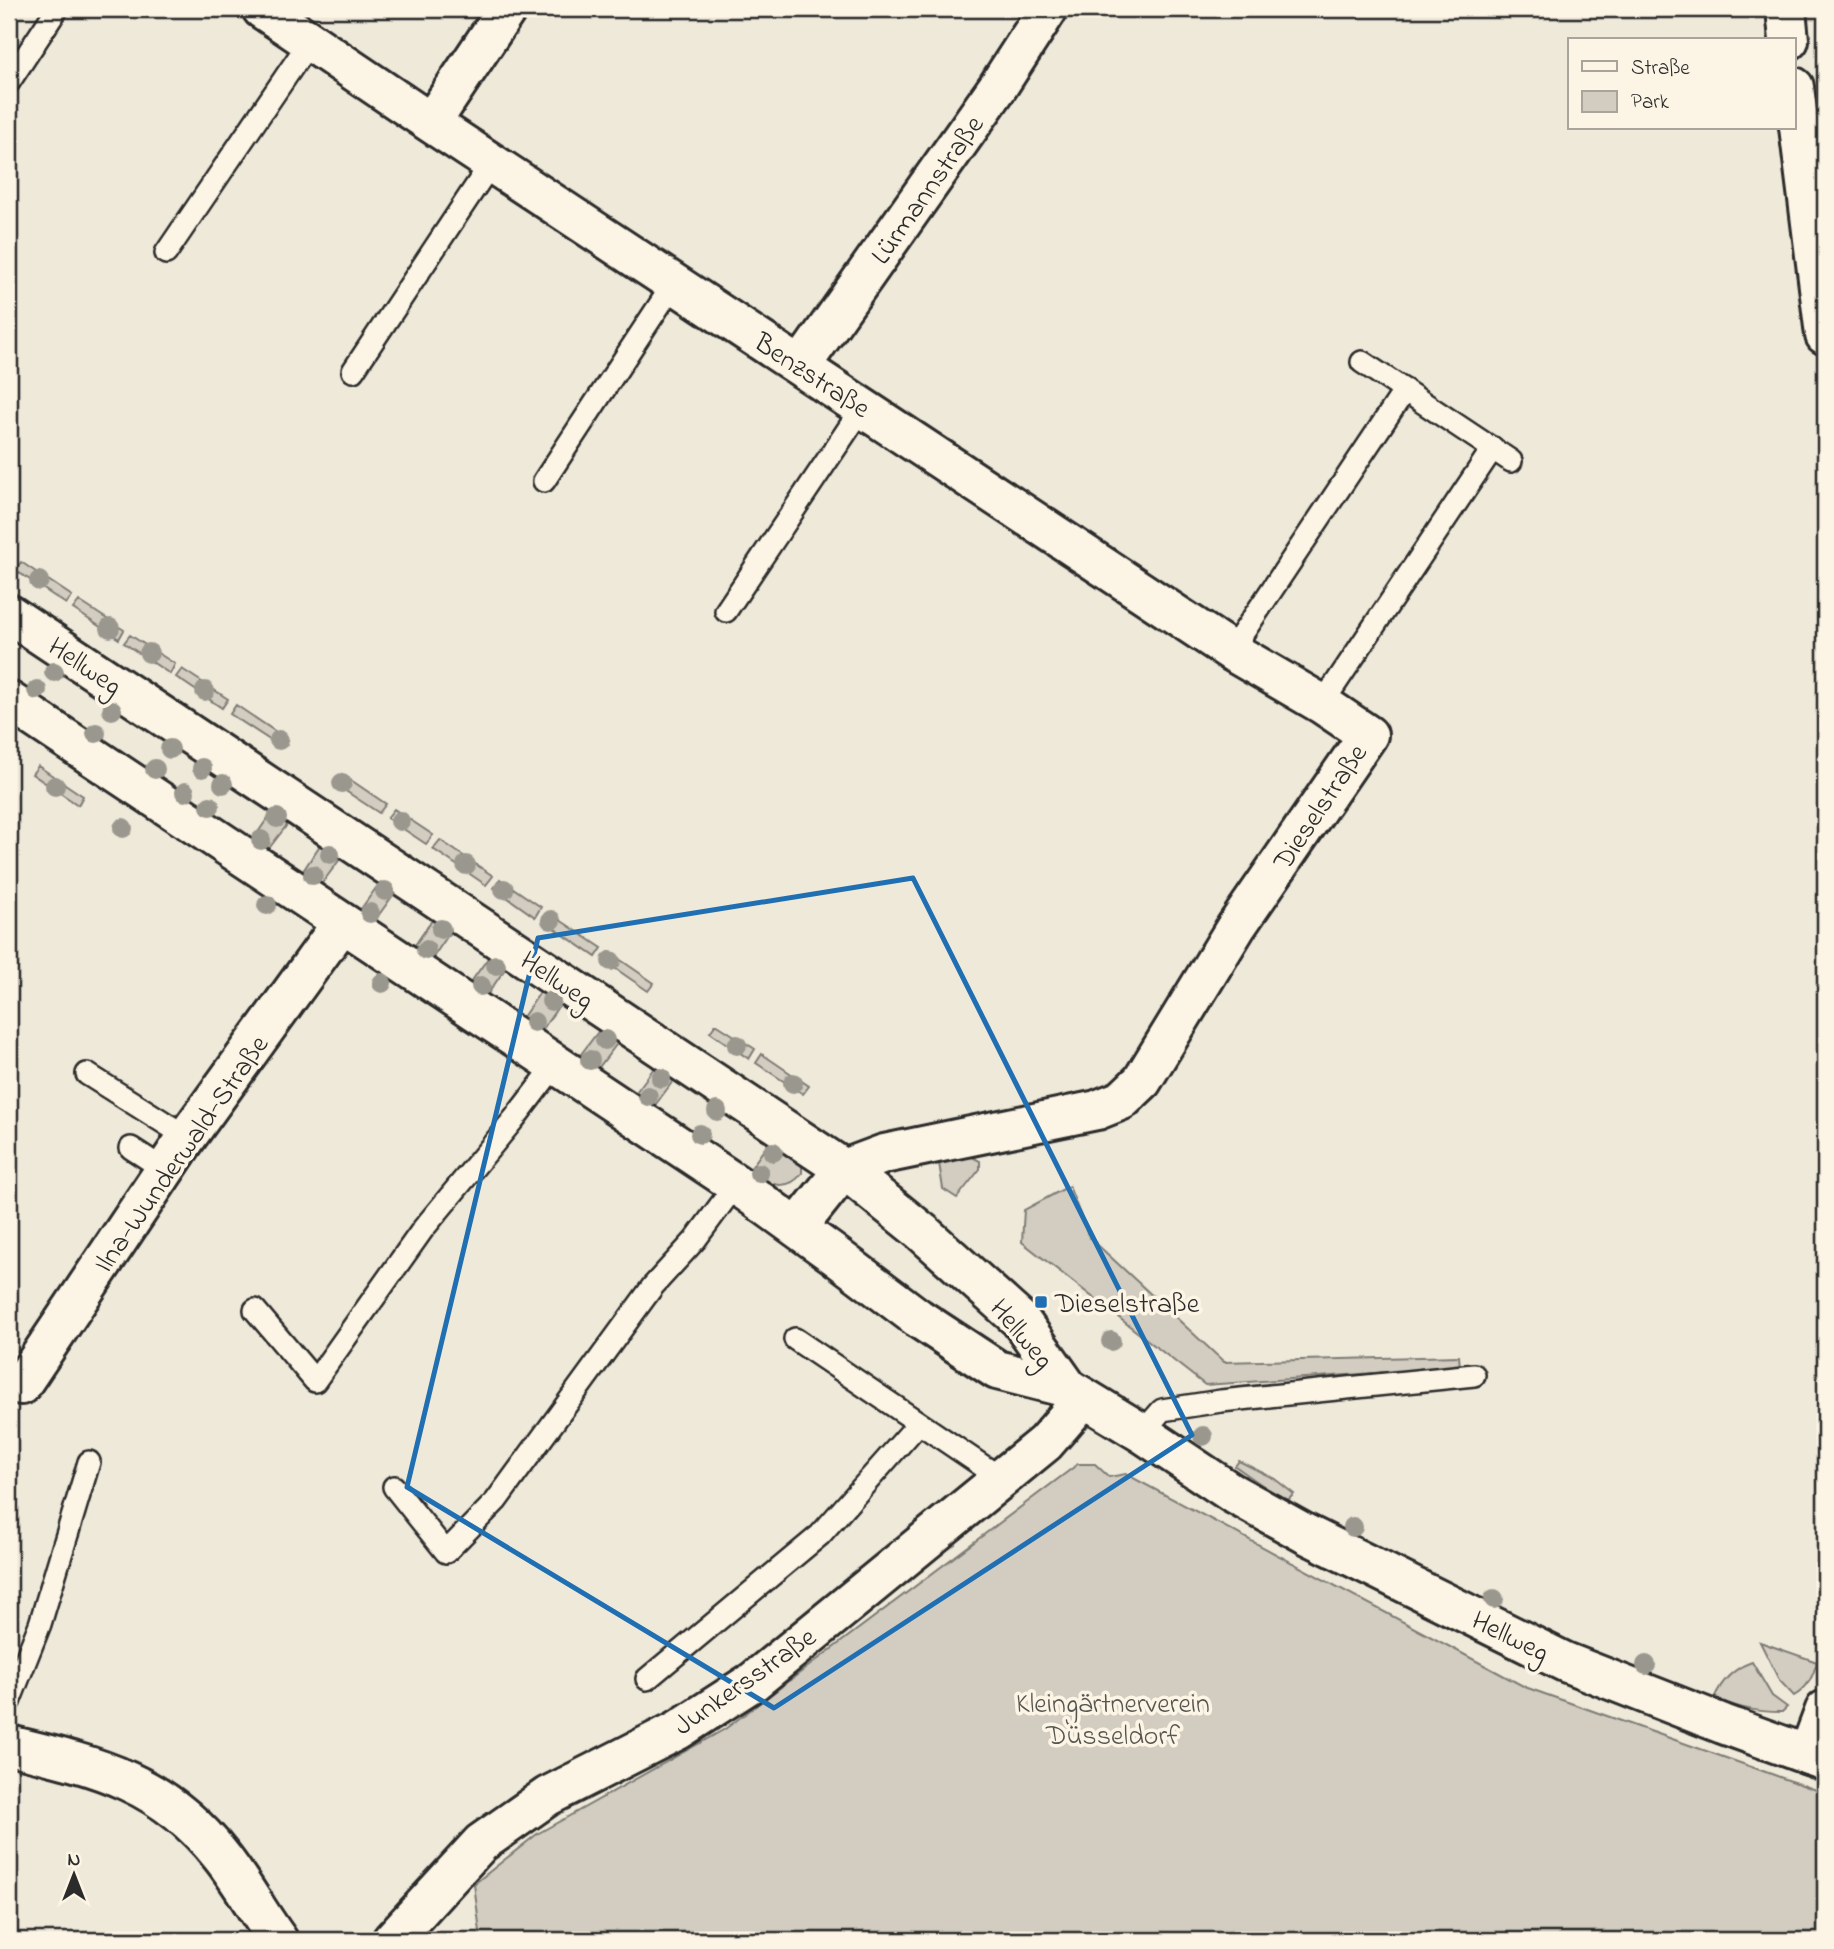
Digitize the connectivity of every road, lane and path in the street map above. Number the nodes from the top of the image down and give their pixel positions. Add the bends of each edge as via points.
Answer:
1 (57, 9) edge
2 (262, 9) edge
3 (508, 9) edge
4 (1048, 9) edge
5 (1786, 9) edge
6 (1789, 38) edge
7 (310, 41) junction
8 (9, 82) edge
9 (1805, 94) edge
10 (430, 123) junction
11 (492, 162) junction
12 (166, 253) dead end
13 (674, 283) junction
14 (1825, 335) edge
15 (1362, 362) dead end
16 (801, 366) junction
17 (353, 371) dead end
18 (1405, 390) junction
19 (863, 407) junction
20 (1493, 448) junction
21 (1511, 461) dead end
22 (544, 481) dead end
23 (726, 611) dead end
24 (9, 614) edge
25 (1231, 651) junction
26 (9, 701) edge
27 (1322, 704) junction
28 (1368, 735) joint
29 (342, 923) junction
30 (556, 1064) junction
31 (87, 1074) dead end
32 (187, 1137) junction
33 (131, 1148) dead end
34 (844, 1169) junction
35 (165, 1170) junction
36 (736, 1184) junction
37 (797, 1228) junction
38 (255, 1310) dead end
39 (795, 1339) dead end
40 (1474, 1375) dead end
41 (21, 1385) dead end
42 (1076, 1393) junction
43 (919, 1423) junction
44 (1142, 1433) junction
45 (89, 1462) dead end
46 (1002, 1479) junction
47 (394, 1487) dead end
48 (647, 1679) dead end
49 (9, 1702) edge
50 (1825, 1710) edge
51 (9, 1745) edge
52 (1817, 1758) edge
53 (278, 1940) edge
54 (392, 1940) edge

1 - 8 lane
2 - 7 street, Benzstraße
3 - 10 street
4 - 16 street, Lürmannstraße
5 - 6 street
7 - 10 street, Benzstraße
7 - 12 lane
9 - 14 street
10 - 11 street, Benzstraße
11 - 13 street, Benzstraße
11 - 17 lane
13 - 16 street, Benzstraße
13 - 22 lane
15 - 18 lane
16 - 19 street, Benzstraße
18 - 20 lane
18 - 25 lane
19 - 23 lane
19 - 25 street, Benzstraße
20 - 21 lane
20 - 27 lane
24 - 34 street, Hellweg
25 - 27 street, Benzstraße
26 - 29 street, Hellweg
27 - 28 street, Benzstraße
28 - 34 street, Dieselstraße via 1236,927 1142,1081 1122,1100 1097,1110 884,1154
29 - 30 street, Hellweg
29 - 32 street, Ilna-Wunderwald-Straße
30 - 36 street, Hellweg
30 - 38 lane via 423,1229 314,1381
31 - 32 lane
32 - 35 street, Ilna-Wunderwald-Straße
33 - 35 lane
34 - 37 street
34 - 42 street, Hellweg via 1020,1320
35 - 41 street, Ilna-Wunderwald-Straße
36 - 37 street, Hellweg
36 - 47 lane via 695,1240 653,1286 496,1502 446,1552
37 - 42 street, Hellweg via 997,1370
39 - 43 lane
40 - 44 lane via 1162,1410
42 - 44 street, Hellweg
42 - 46 street, Junkersstraße via 1045,1443
43 - 46 lane
43 - 48 lane via 820,1535
44 - 52 street, Hellweg via 1232,1493 1306,1534 1565,1662
45 - 49 lane via 40,1625
46 - 54 street, Junkersstraße via 754,1681 678,1730 548,1796 481,1843
50 - 52 street
51 - 53 street via 82,1762 163,1799 194,1824 222,1857

